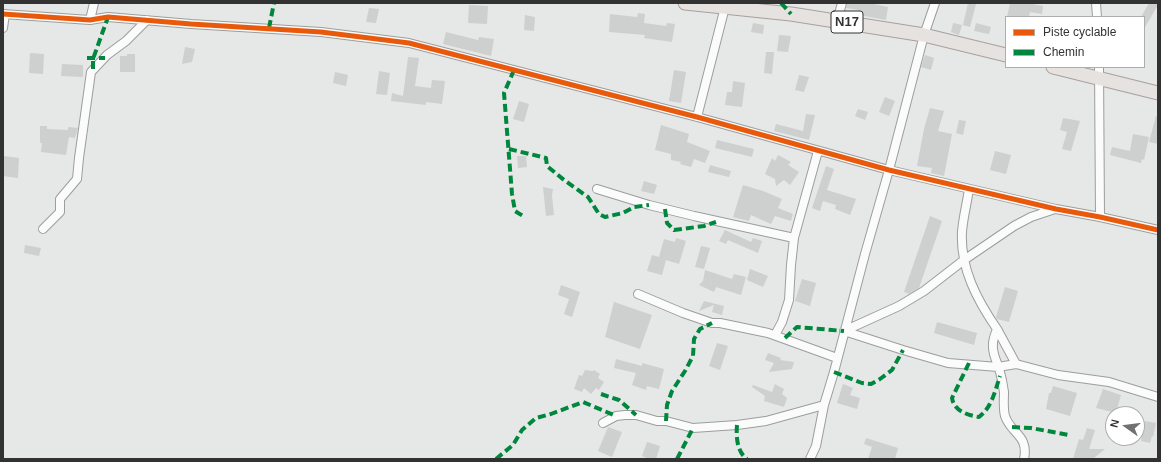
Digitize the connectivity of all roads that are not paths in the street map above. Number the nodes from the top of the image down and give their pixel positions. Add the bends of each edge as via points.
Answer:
1 (94, 3) edge
2 (685, 3) edge
3 (842, 3) edge
4 (935, 3) edge
5 (1096, 3) edge
6 (725, 7) junction
7 (4, 14) edge
8 (1097, 16) edge
9 (90, 20) junction
10 (147, 20) junction
11 (837, 21) junction
12 (3, 28) edge
13 (924, 35) junction
14 (1005, 55) edge
15 (1062, 68) edge
16 (1099, 73) edge
17 (1157, 91) edge
18 (697, 117) junction
19 (818, 151) junction
20 (889, 170) junction
21 (597, 189) dead end
22 (969, 189) junction
23 (1056, 209) junction
24 (1100, 217) junction
25 (43, 229) dead end
26 (1158, 230) edge
27 (794, 238) junction
28 (964, 260) junction
29 (638, 294) dead end
30 (997, 329) junction
31 (844, 331) junction
32 (775, 335) junction
33 (837, 358) junction
34 (1016, 364) junction
35 (998, 367) junction
36 (1158, 397) edge
37 (824, 405) junction
38 (602, 423) dead end
39 (810, 459) edge
40 (1024, 459) edge

1 - 9 street
2 - 6 main road, N17
3 - 11 street
4 - 13 street
5 - 8 street
6 - 11 main road, N17
6 - 18 street
7 - 9 street
7 - 12 street
9 - 10 street via 108,17
10 - 18 street via 321,32 409,43
10 - 25 street via 91,72 77,179 60,199 60,212
11 - 13 main road, N17
13 - 14 main road, N17
13 - 20 street
15 - 16 main road
16 - 17 main road
16 - 24 street
18 - 19 street
19 - 20 street
19 - 27 street
20 - 22 street
20 - 31 street
21 - 27 street via 649,205
22 - 23 street
22 - 28 street via 962,232
23 - 24 street
23 - 28 street via 1014,226
24 - 26 street
27 - 32 street via 789,300 785,316
28 - 30 street via 973,289
28 - 31 street via 899,306
29 - 32 street via 712,323
30 - 34 street
30 - 35 street via 992,345
31 - 33 street
31 - 35 street via 948,362
32 - 33 street
33 - 37 street
34 - 35 street
34 - 36 street via 1058,375 1109,382
35 - 40 street via 1006,417 1022,438
37 - 38 street via 766,421 737,425 693,428 636,415 616,416
37 - 39 street via 816,446

